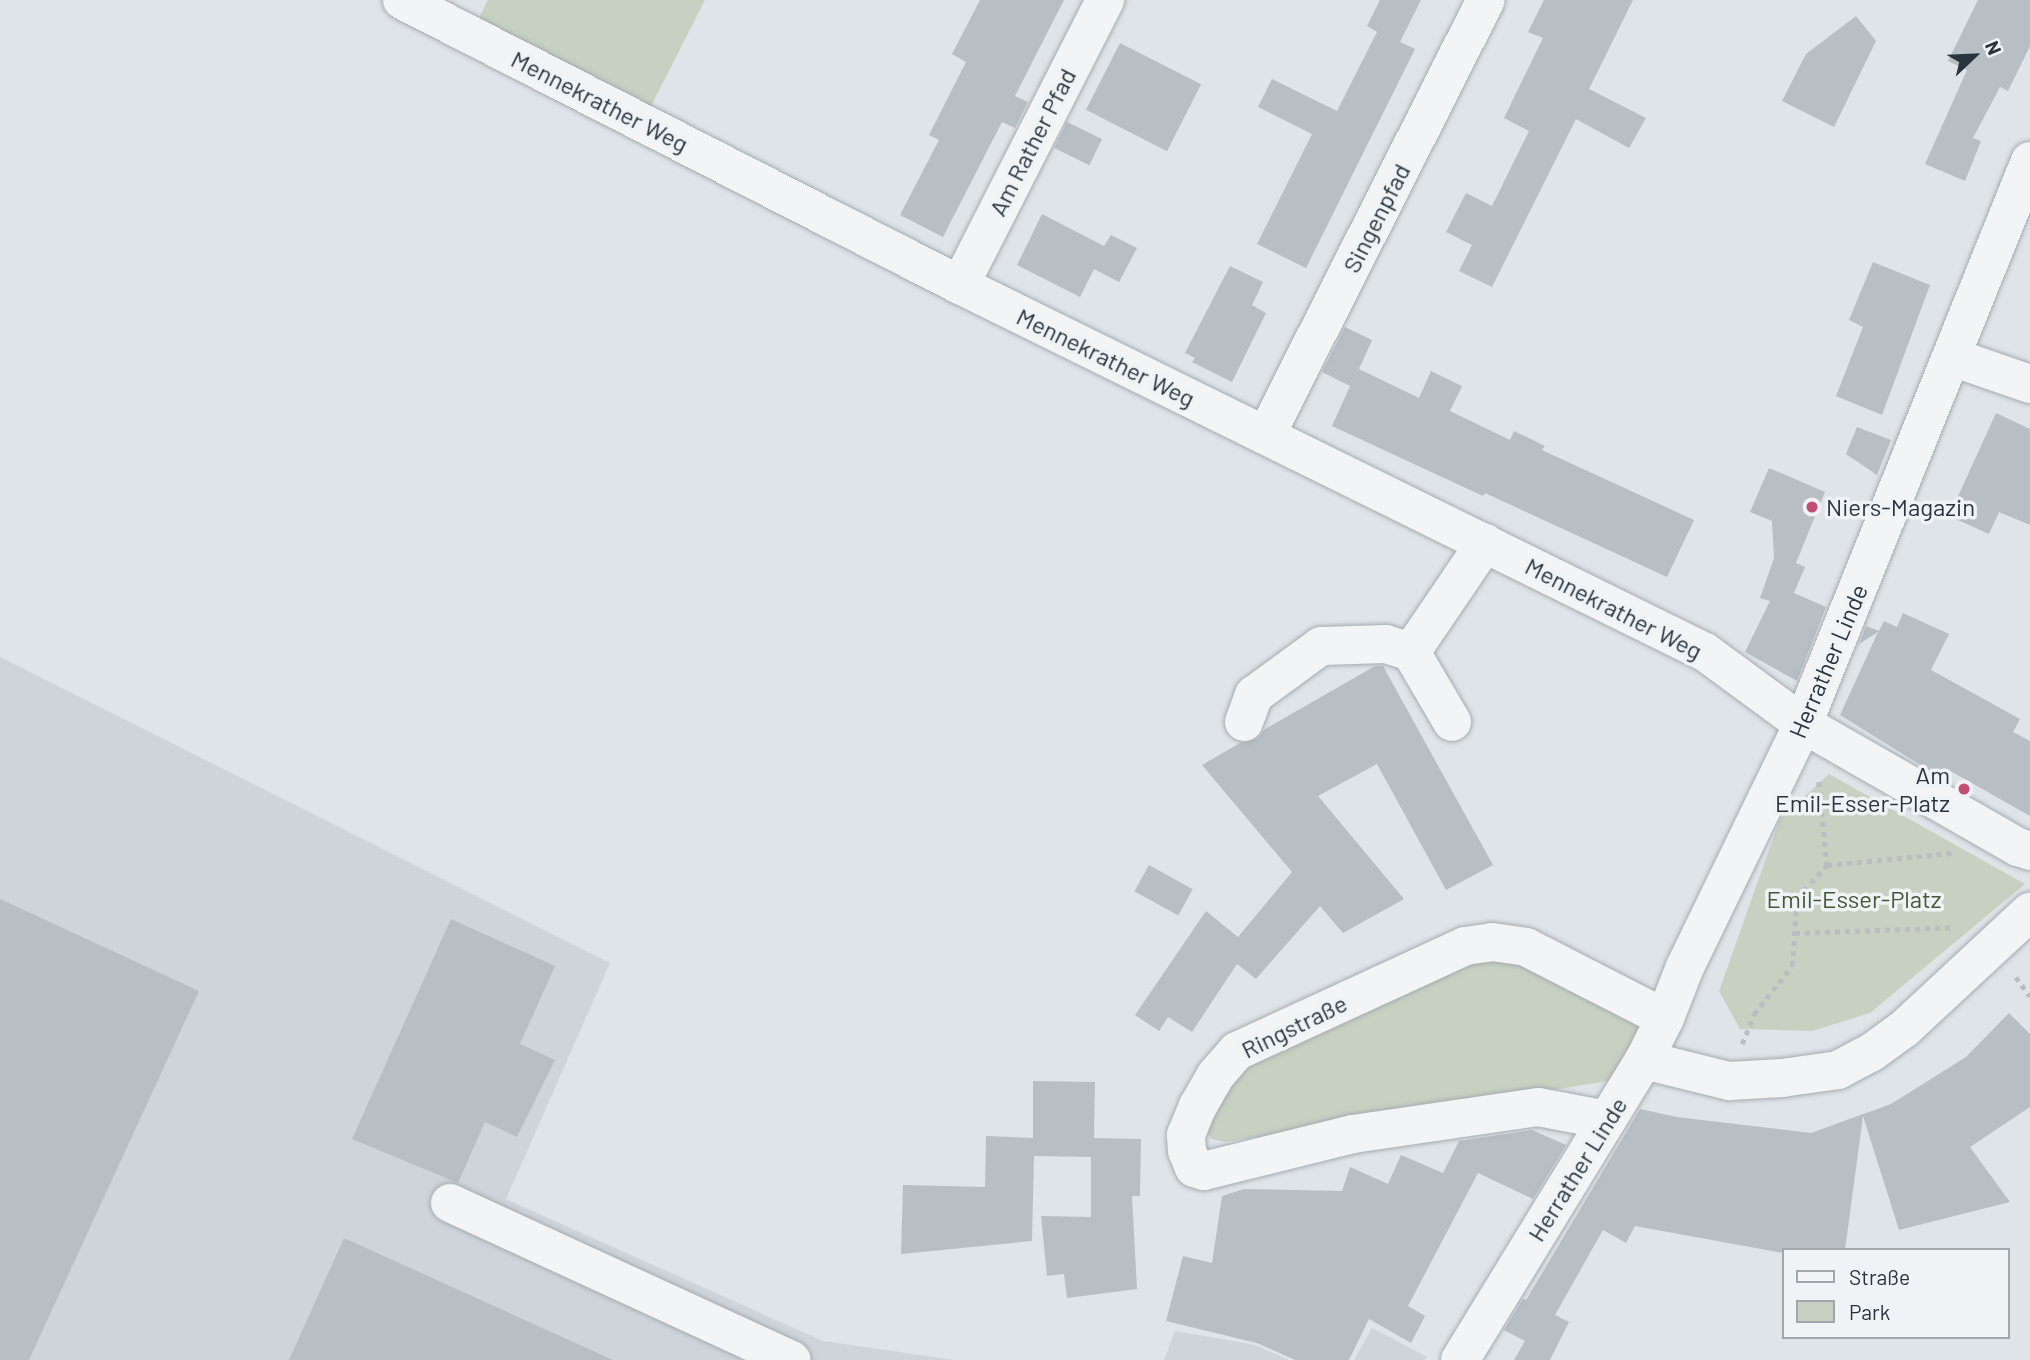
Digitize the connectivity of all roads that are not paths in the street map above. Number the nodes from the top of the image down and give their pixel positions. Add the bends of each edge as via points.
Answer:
1 (402, 0) edge
2 (1105, 0) edge
3 (1486, 0) edge
4 (2030, 161) edge
5 (960, 285) junction
6 (1952, 357) junction
7 (2030, 384) edge
8 (1266, 435) junction
9 (1485, 544) junction
10 (1410, 652) junction
11 (1244, 722) dead end
12 (1452, 722) dead end
13 (1815, 731) junction
14 (2024, 849) edge
15 (2024, 918) edge
16 (1665, 1018) junction
17 (1644, 1060) junction
18 (1607, 1120) junction
19 (450, 1203) dead end
20 (792, 1360) edge
21 (1460, 1360) edge

1 - 5 street, Mennekrather Weg
2 - 5 street, Am Rather Pfad
3 - 8 street, Singenpfad
4 - 6 street, Herrather Linde
5 - 8 street, Mennekrather Weg
6 - 7 street
6 - 13 street, Herrather Linde
8 - 9 street, Mennekrather Weg
9 - 10 street
9 - 13 street, Mennekrather Weg via 1705,652
10 - 11 street via 1386,644 1321,646 1254,695
10 - 12 street
13 - 14 street
13 - 16 street, Herrather Linde via 1685,967
15 - 17 street via 1905,1028 1838,1070 1728,1081
16 - 17 street, Herrather Linde
16 - 18 street, Ringstraße via 1526,947 1492,942 1465,947 1237,1051 1215,1076 1186,1135 1194,1168 1205,1171 1353,1134 1538,1107
17 - 18 street, Herrather Linde
18 - 21 street, Herrather Linde
19 - 20 street

